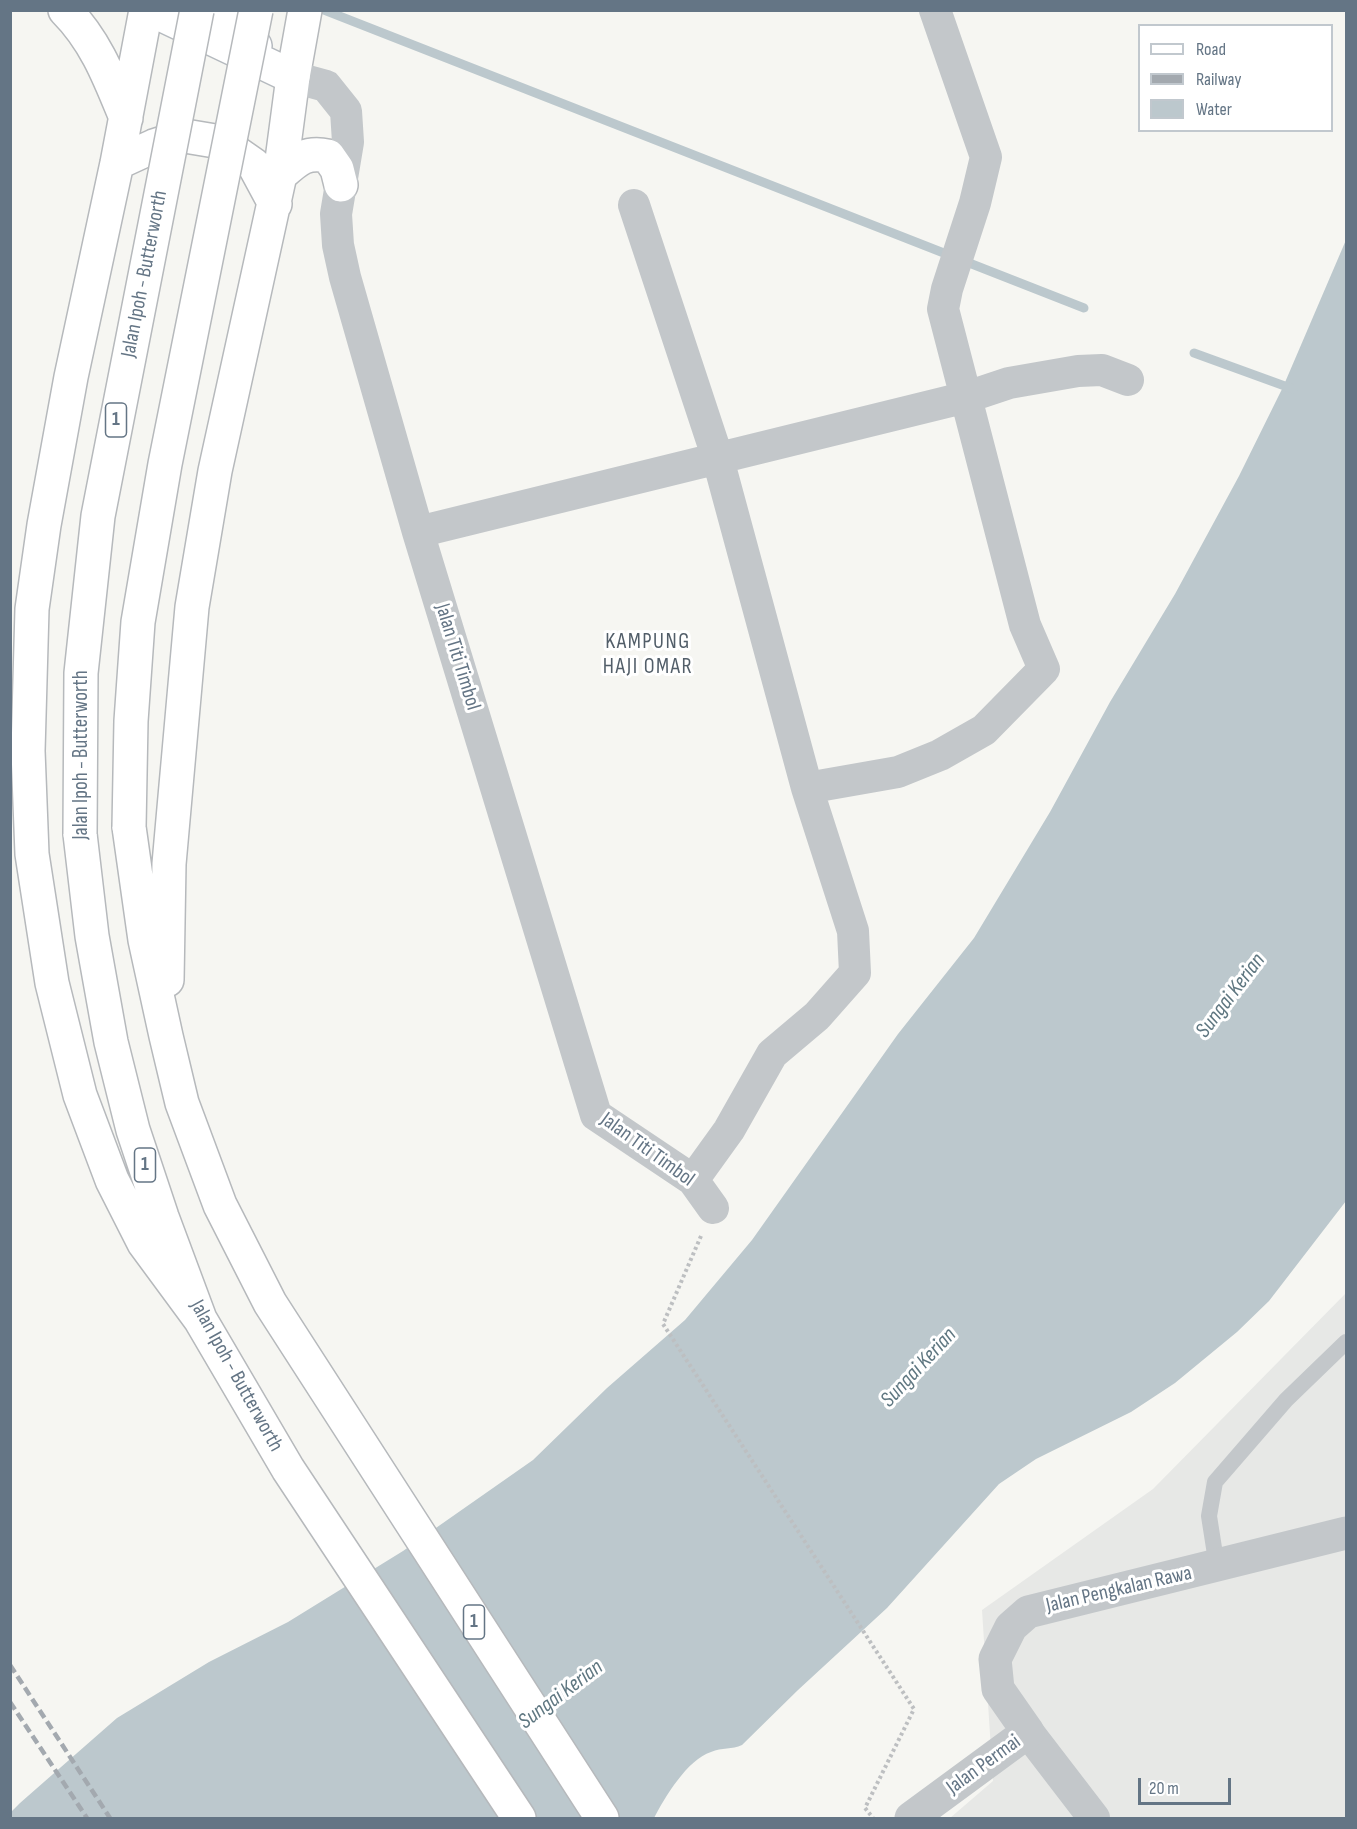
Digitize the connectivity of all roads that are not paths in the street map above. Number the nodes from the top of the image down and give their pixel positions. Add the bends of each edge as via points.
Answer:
1 (64, 10) edge
2 (146, 10) edge
3 (152, 10) edge
4 (197, 10) edge
5 (212, 10) edge
6 (256, 10) edge
7 (305, 10) edge
8 (935, 10) edge
9 (293, 77) junction
10 (126, 118) junction
11 (117, 163) junction
12 (341, 185) junction
13 (278, 189) junction
14 (634, 205) dead end
15 (1128, 380) dead end
16 (967, 397) junction
17 (718, 459) junction
18 (418, 532) junction
19 (807, 788) junction
20 (166, 1036) junction
21 (693, 1180) junction
22 (713, 1208) road end
23 (200, 1318) junction
24 (1347, 1342) edge
25 (1347, 1533) edge
26 (1217, 1567) junction
27 (1028, 1732) junction
28 (519, 1818) edge
29 (602, 1818) edge
30 (911, 1818) edge
31 (1094, 1818) edge

1 - 10 main road via 80,26 105,66
2 - 10 main road
3 - 9 main road
4 - 23 main road, Jalan Ipoh - Butterworth / 1, bridge via 98,516 81,673 80,834 92,936 119,1075 136,1141
5 - 9 main road
6 - 20 main road, 1, bridge via 165,464 138,622 129,827 145,940
7 - 9 main road
8 - 16 street via 986,157 943,309
9 - 12 street, Jalan Titi Timbol via 326,86 346,111 348,142
9 - 13 main road
10 - 11 main road
11 - 13 main road via 185,135 221,142 255,165
11 - 23 main road via 71,377 32,609 28,751 32,854 52,982 80,1095 112,1180 144,1243
12 - 13 main road via 328,156 314,153 296,161
12 - 18 street, Jalan Titi Timbol via 336,214 338,245
13 - 20 main road via 215,471 192,607 169,864
14 - 17 street
15 - 16 street via 1102,370 1078,371 1009,383
16 - 17 street
16 - 19 street via 1025,625 1044,669 984,730 940,755 898,772
17 - 18 street
17 - 19 street
18 - 21 street, Jalan Titi Timbol via 596,1115
19 - 21 street via 853,931 855,973 817,1016 772,1054 729,1130
20 - 29 main road, 1 via 182,1103 220,1205 270,1303
21 - 22 street, Jalan Titi Timbol
23 - 28 main road, Jalan Ipoh - Butterworth / 1 via 288,1469
24 - 26 lane via 1286,1400 1215,1482 1209,1516
25 - 26 street, Jalan Pengkalan Rawa
26 - 27 street, Jalan Pengkalan Rawa via 1028,1612 1011,1627 995,1659 998,1689
27 - 30 street, Jalan Permai
27 - 31 street

